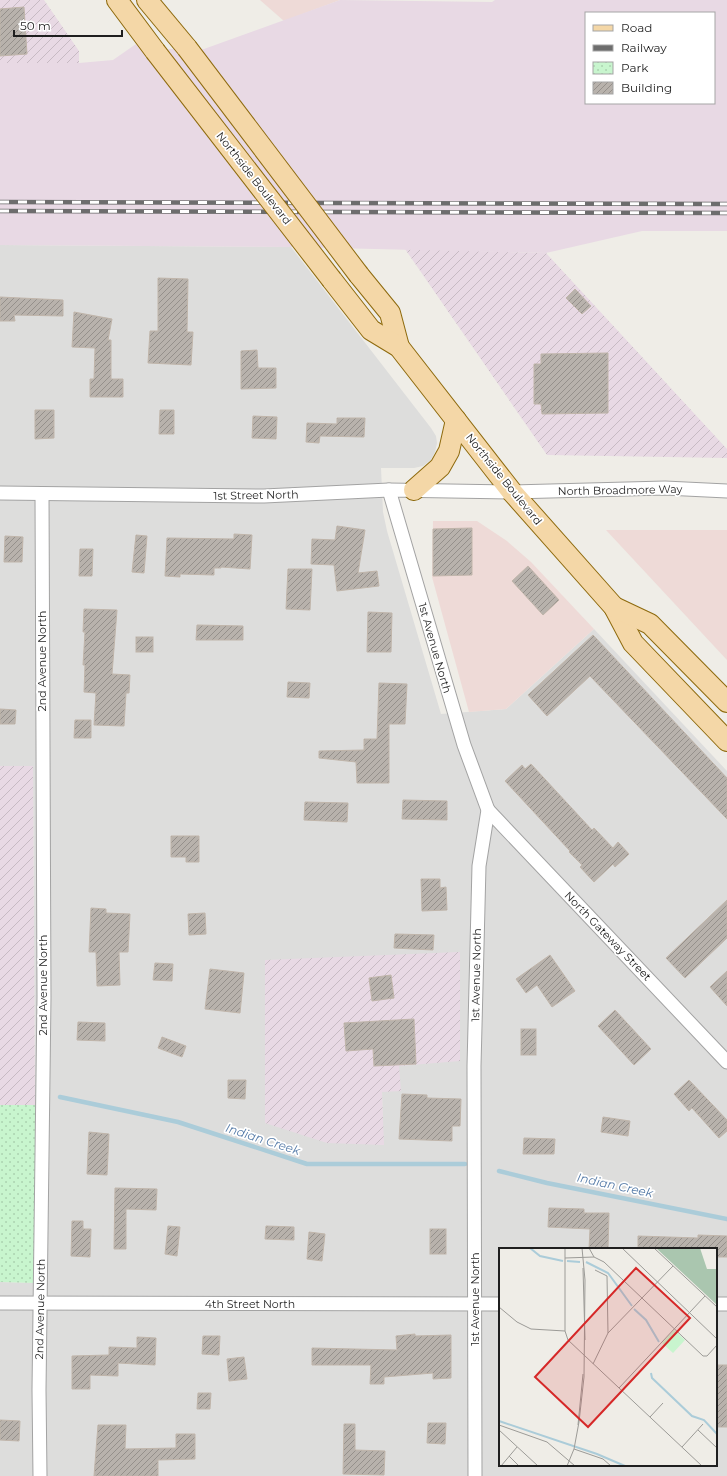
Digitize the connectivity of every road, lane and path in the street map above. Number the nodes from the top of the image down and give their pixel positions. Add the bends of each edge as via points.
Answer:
1 (117, 0) edge
2 (147, 0) edge
3 (399, 347) junction
4 (456, 420) junction
5 (389, 490) junction
6 (414, 490) junction
7 (727, 491) edge
8 (512, 492) junction
9 (0, 493) edge
10 (42, 494) junction
11 (614, 607) junction
12 (727, 702) edge
13 (727, 741) edge
14 (488, 810) junction
15 (727, 1062) edge
16 (0, 1303) edge
17 (40, 1303) junction
18 (475, 1304) junction
19 (499, 1304) edge
20 (40, 1476) edge
21 (475, 1476) edge

1 - 3 main road, Northside Boulevard, bridge via 371,330
2 - 3 main road, Northside Boulevard, bridge via 187,48 390,313
3 - 4 main road, Northside Boulevard
4 - 6 main road via 449,451 440,467
4 - 8 main road, Northside Boulevard
5 - 6 street, 1st Street North
5 - 10 street, 1st Street North via 264,496
5 - 14 street, 1st Avenue North via 464,745
6 - 8 street, 1st Street North
7 - 8 street, North Broadmore Way via 665,488
8 - 11 main road, Northside Boulevard
9 - 10 street, 1st Street North
10 - 17 street, 2nd Avenue North via 44,997
11 - 12 main road, Northside Boulevard via 650,624
11 - 13 main road, Northside Boulevard via 633,643
14 - 15 street, North Gateway Street
14 - 18 street, 1st Avenue North via 479,866 474,1066
16 - 17 street, 4th Street North
17 - 18 street, 4th Street North
17 - 20 street, 2nd Avenue North
18 - 19 street, 4th Street North
18 - 21 street, 1st Avenue North

